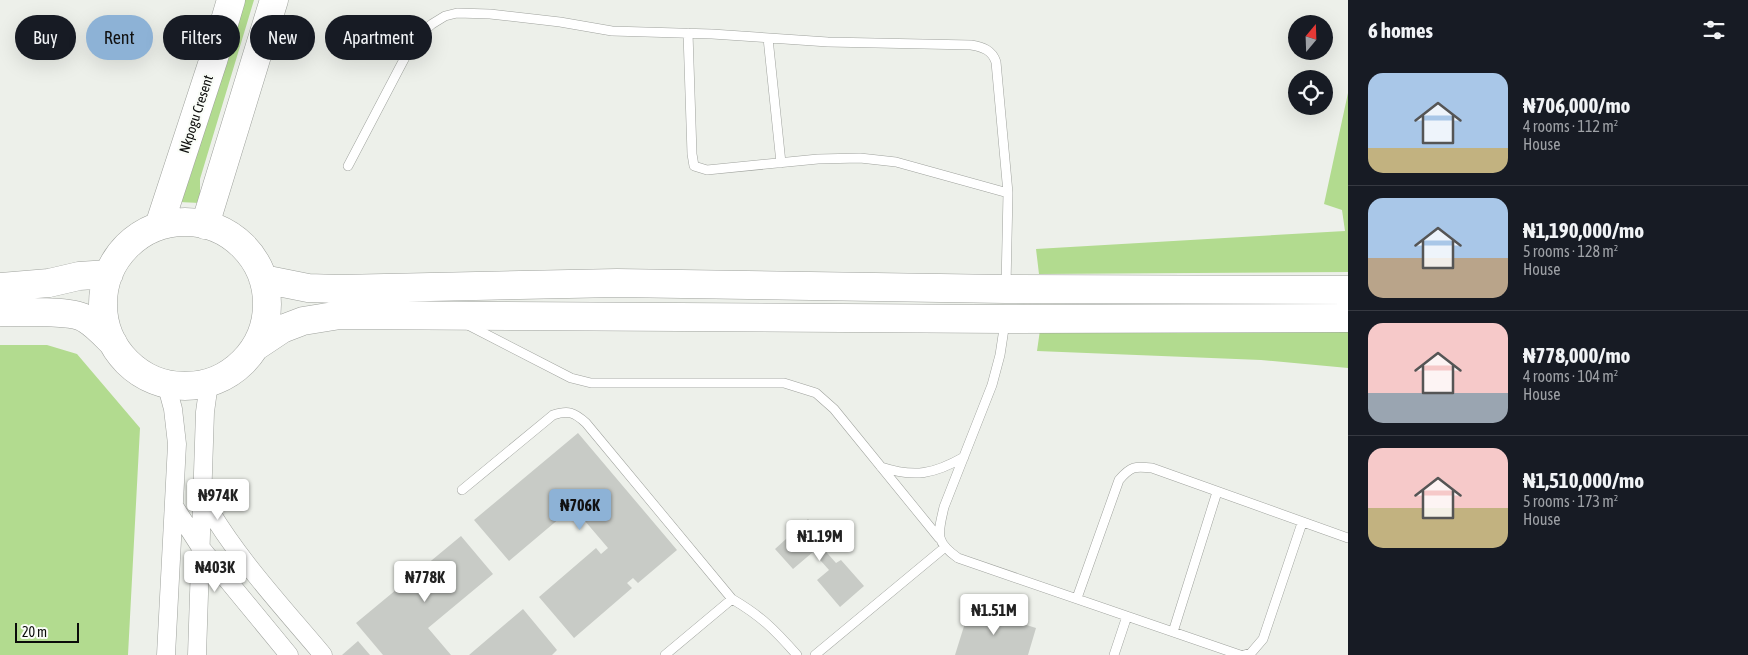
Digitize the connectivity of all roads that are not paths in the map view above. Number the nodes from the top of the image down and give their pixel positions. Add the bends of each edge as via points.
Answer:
1 (231, 0) edge
2 (274, 0) edge
3 (688, 34) junction
4 (768, 38) junction
5 (781, 163) junction
6 (348, 166) dead end
7 (1008, 193) junction
8 (205, 225) junction
9 (159, 226) junction
10 (109, 274) junction
11 (263, 279) junction
12 (0, 287) edge
13 (1006, 289) junction
14 (1348, 290) edge
15 (0, 312) edge
16 (450, 316) junction
17 (1348, 318) edge
18 (1005, 319) junction
19 (113, 343) junction
20 (255, 347) junction
21 (166, 383) junction
22 (209, 384) junction
23 (964, 457) junction
24 (881, 467) junction
25 (462, 490) dead end
26 (1217, 492) junction
27 (203, 498) junction
28 (174, 506) junction
29 (1302, 523) junction
30 (939, 538) junction
31 (1348, 538) edge
32 (201, 548) junction
33 (944, 548) junction
34 (1077, 598) junction
35 (732, 599) junction
36 (1127, 616) junction
37 (1173, 632) junction
38 (166, 655) edge
39 (197, 655) edge
40 (289, 655) edge
41 (323, 655) edge
42 (665, 655) edge
43 (797, 655) edge
44 (815, 655) edge
45 (1114, 655) edge
46 (1242, 655) edge

1 - 9 main road, Nkpogu Cresent
2 - 8 main road
3 - 4 lane
3 - 5 lane via 694,166 707,170
3 - 6 lane via 612,31 490,14 444,16 420,34 411,46
4 - 5 lane
4 - 7 lane via 972,45 989,51 996,62
5 - 7 lane via 860,158 896,162
7 - 13 lane
8 - 9 main road via 174,223
8 - 11 main road via 228,235 247,250
9 - 10 main road via 129,245
10 - 12 main road
10 - 19 main road via 103,309
11 - 13 main road via 308,288 339,289 617,283
11 - 20 main road via 267,307 262,335
13 - 14 main road
15 - 19 main road via 62,313 86,318
16 - 18 main road
16 - 20 main road via 340,315 303,320
16 - 24 lane via 548,368 592,383 784,383 816,393 834,409
17 - 18 main road
18 - 23 lane via 992,385
19 - 21 main road via 133,367
20 - 22 main road via 234,370
21 - 22 main road
21 - 28 street via 177,444
22 - 27 street
23 - 24 lane via 934,472 895,472
23 - 30 lane via 944,507
24 - 30 lane
25 - 35 lane via 553,415 564,411 578,415
26 - 29 lane
26 - 34 lane via 1152,468 1137,466 1128,470 1119,480
26 - 37 lane
27 - 32 street
27 - 41 street via 230,543
28 - 32 street
28 - 38 street
29 - 31 lane
29 - 46 lane via 1263,639 1251,653
30 - 33 lane
32 - 39 street
32 - 40 street
33 - 34 lane via 958,558
33 - 44 lane
34 - 36 lane
35 - 42 lane
35 - 43 lane via 773,628
36 - 37 lane
36 - 45 lane
37 - 46 lane

